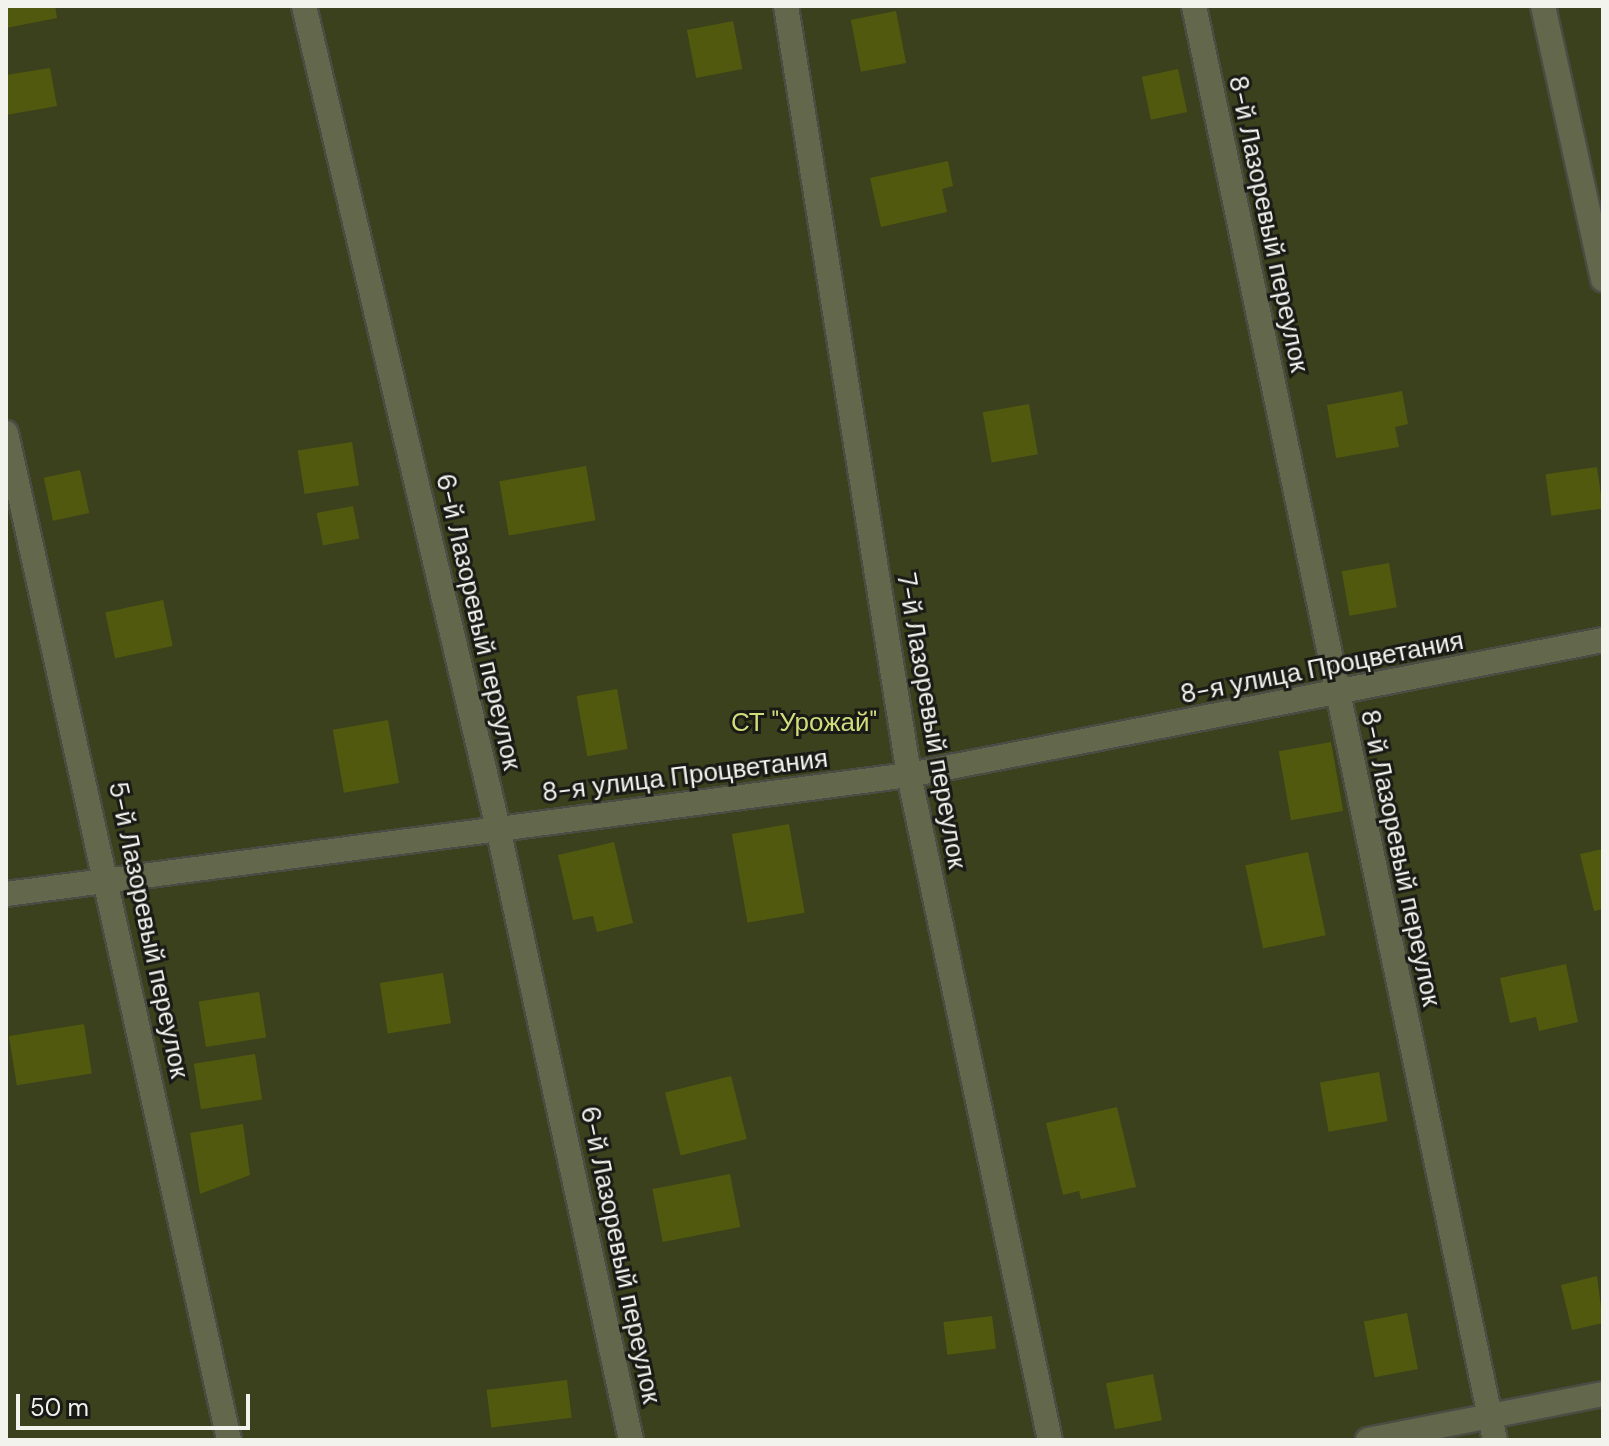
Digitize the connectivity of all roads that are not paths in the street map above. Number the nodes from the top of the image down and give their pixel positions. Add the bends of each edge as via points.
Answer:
1 (304, 6) edge
2 (786, 6) edge
3 (1194, 6) edge
4 (1543, 6) edge
5 (1603, 280) edge
6 (6, 433) edge
7 (1603, 640) edge
8 (1337, 696) junction
9 (909, 775) junction
10 (498, 828) junction
11 (110, 878) junction
12 (6, 894) edge
13 (1603, 1394) edge
14 (1493, 1429) edge
15 (229, 1440) edge
16 (631, 1440) edge
17 (1050, 1440) edge
18 (1368, 1440) edge

1 - 10 lane, 6-й Лазоревый переулок
2 - 9 lane, 7-й Лазоревый переулок
3 - 8 lane, 8-й Лазоревый переулок
4 - 5 lane
6 - 11 lane, 5-й Лазоревый переулок
7 - 8 lane, 8-я улица Процветания
8 - 9 lane, 8-я улица Процветания
8 - 14 lane, 8-й Лазоревый переулок
9 - 10 lane, 8-я улица Процветания
9 - 17 lane, 7-й Лазоревый переулок
10 - 11 lane, 8-я улица Процветания
10 - 16 lane, 6-й Лазоревый переулок
11 - 12 lane, 8-я улица Процветания
11 - 15 lane, 5-й Лазоревый переулок
13 - 14 lane
14 - 18 lane

